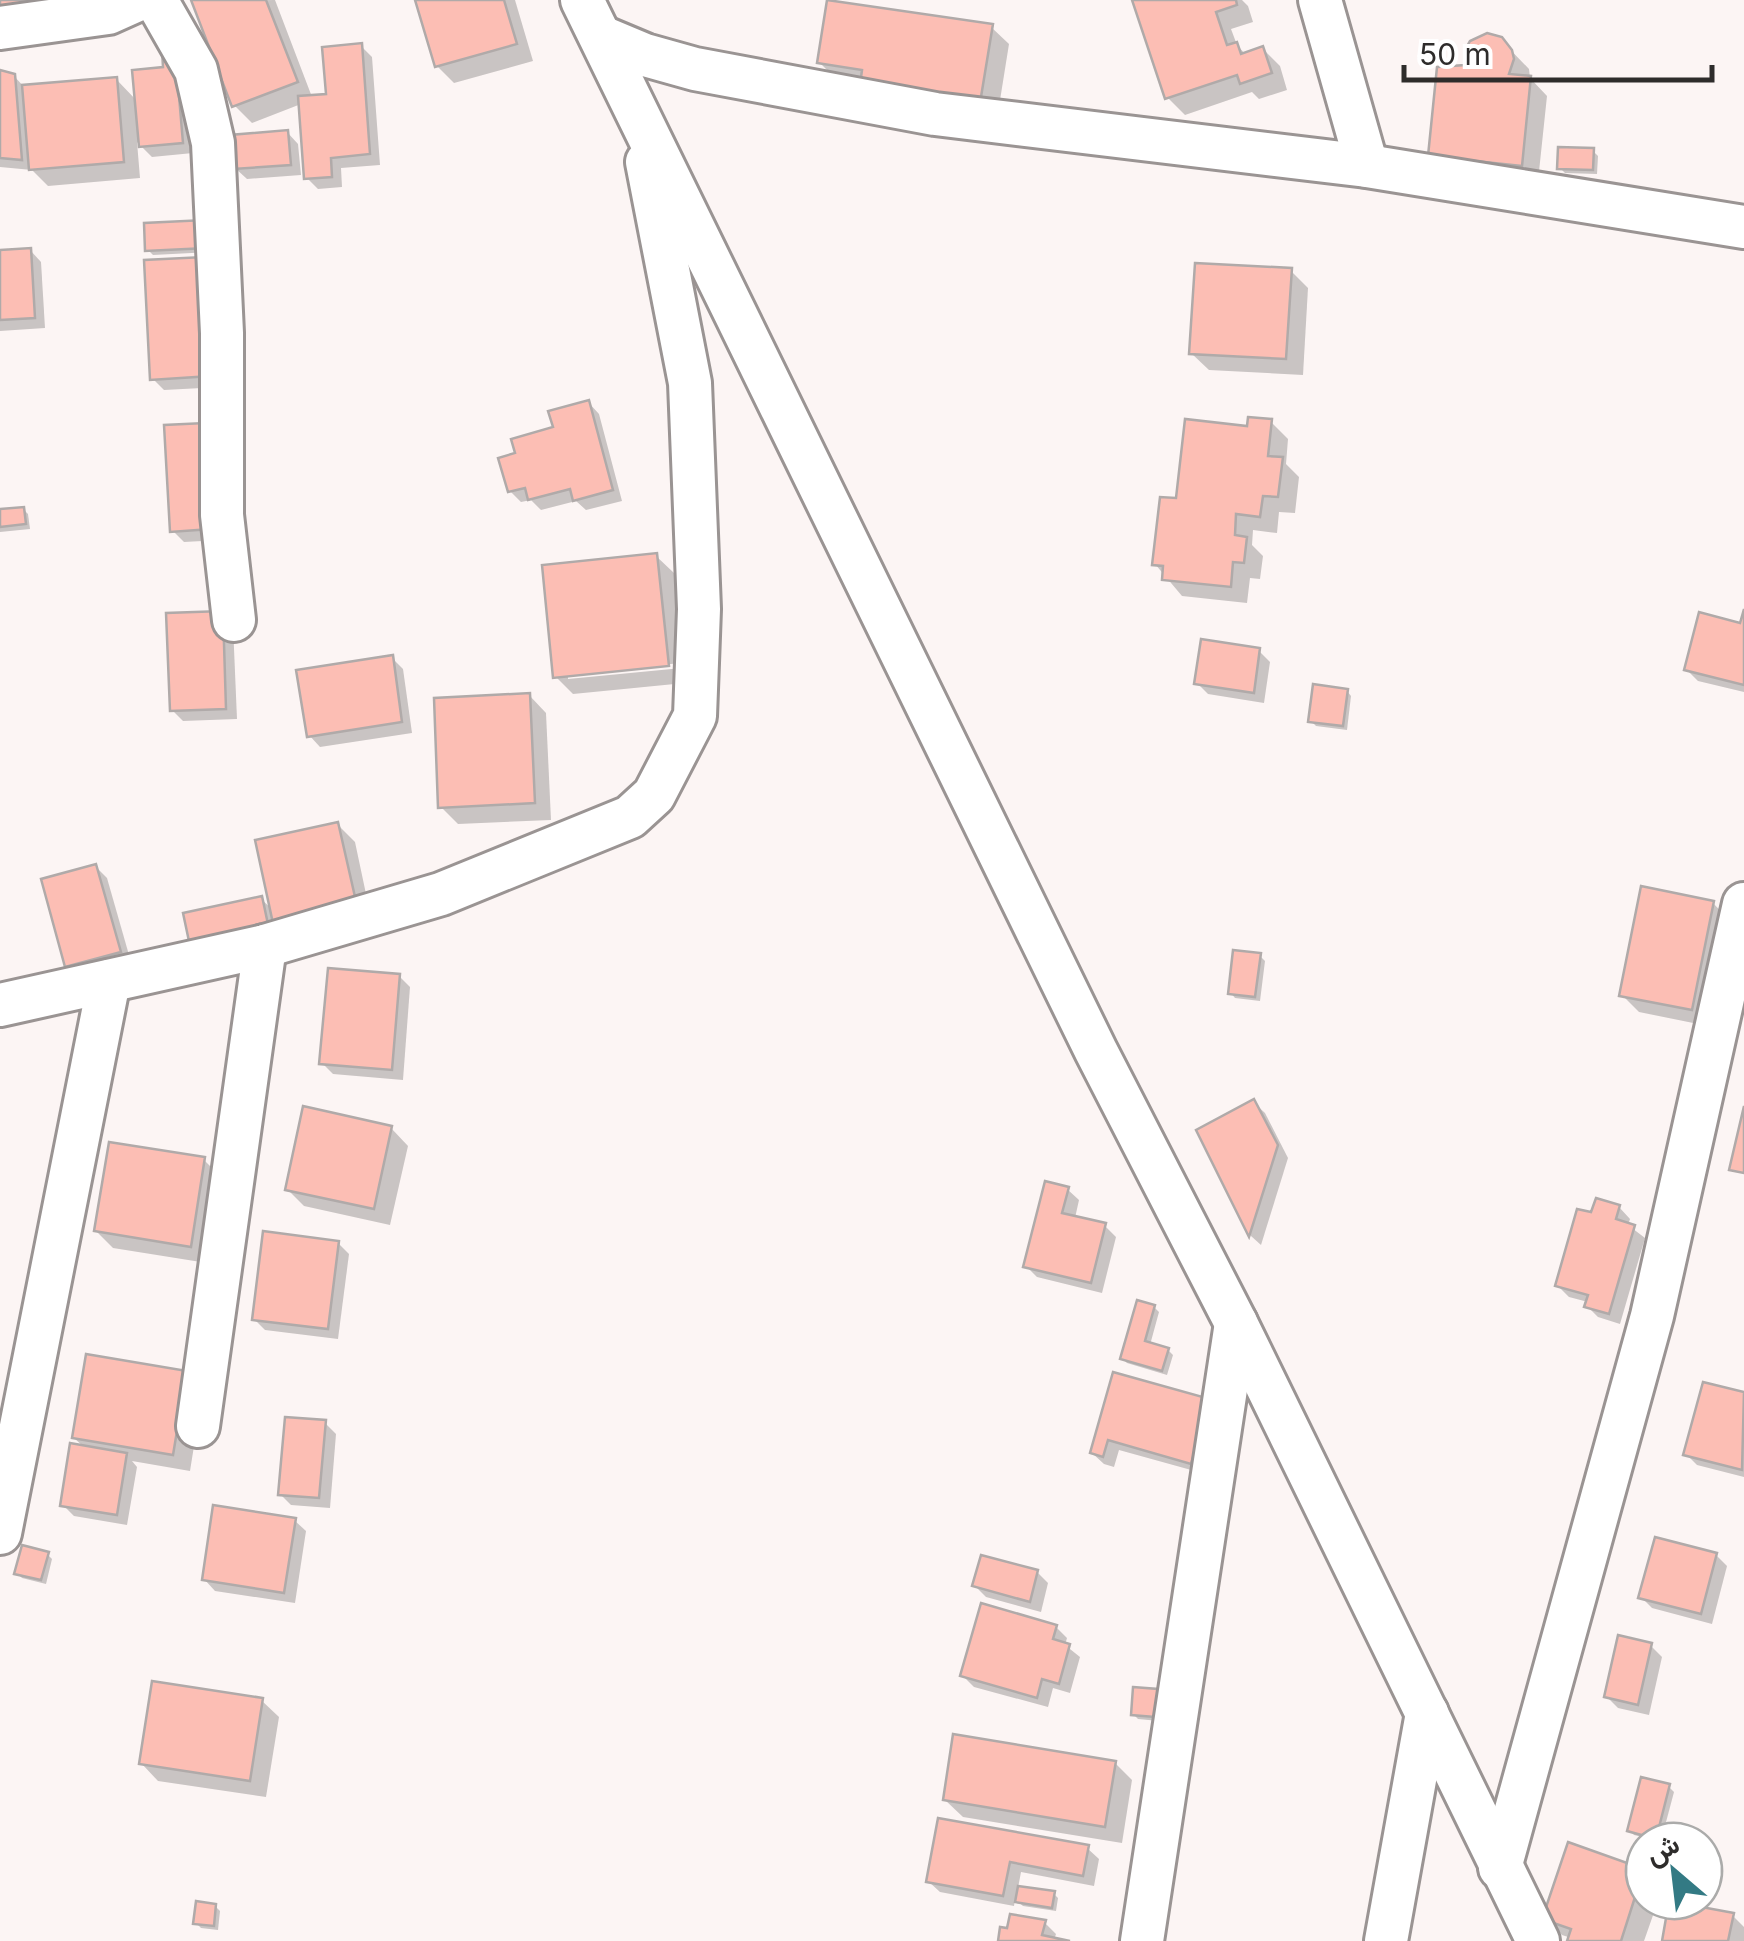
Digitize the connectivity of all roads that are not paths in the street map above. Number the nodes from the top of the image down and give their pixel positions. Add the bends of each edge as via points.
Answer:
1 (138, 0) edge
2 (156, 0) edge
3 (1320, 0) edge
4 (592, 18) edge
5 (0, 28) edge
6 (641, 116) junction
7 (1367, 166) junction
8 (1744, 227) edge
9 (234, 620) dead end
10 (1744, 904) edge
11 (265, 946) junction
12 (109, 980) junction
13 (0, 1005) edge
14 (1236, 1323) junction
15 (198, 1426) dead end
16 (0, 1533) edge
17 (1428, 1714) junction
18 (1500, 1868) junction
19 (1142, 1941) edge
20 (1386, 1941) edge
21 (1538, 1941) edge

1 - 5 street via 108,13
2 - 9 street via 196,70 213,144 222,515
3 - 7 street
4 - 6 street
4 - 7 street via 644,55 695,68 936,114
6 - 11 street via 690,383 700,609 695,716 654,795 630,816 441,894
6 - 14 street via 1096,1051
7 - 8 street
10 - 18 street via 1652,1316
11 - 12 street
11 - 15 street
12 - 13 street
12 - 16 street
14 - 17 street
14 - 19 street
17 - 18 street
17 - 20 street
18 - 21 street

